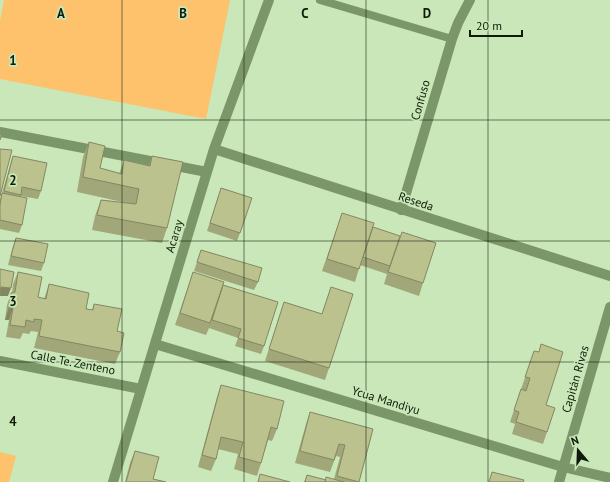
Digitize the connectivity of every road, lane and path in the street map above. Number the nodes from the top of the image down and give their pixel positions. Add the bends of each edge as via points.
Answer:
1 (269, 0) edge
2 (320, 0) edge
3 (470, 0) edge
4 (452, 39) junction
5 (0, 132) edge
6 (214, 149) junction
7 (207, 172) junction
8 (401, 210) junction
9 (610, 276) edge
10 (610, 307) edge
11 (155, 344) junction
12 (0, 361) edge
13 (141, 389) junction
14 (563, 467) junction
15 (610, 478) edge
16 (113, 482) edge
17 (559, 482) edge

1 - 6 street, Acaray
2 - 4 lane
3 - 4 street, Confuso
4 - 8 street, Confuso
5 - 7 street
6 - 7 street, Acaray
6 - 8 street, Reseda
7 - 11 street, Acaray
8 - 9 street, Reseda
10 - 14 street, Capitán Rivas
11 - 13 street, Acaray
11 - 14 street, Ycua Mandiyu
12 - 13 street, Calle Te. Zenteno
13 - 16 street, Acaray
14 - 15 street, Ycua Mandiyu
14 - 17 street, Capitán Rivas

